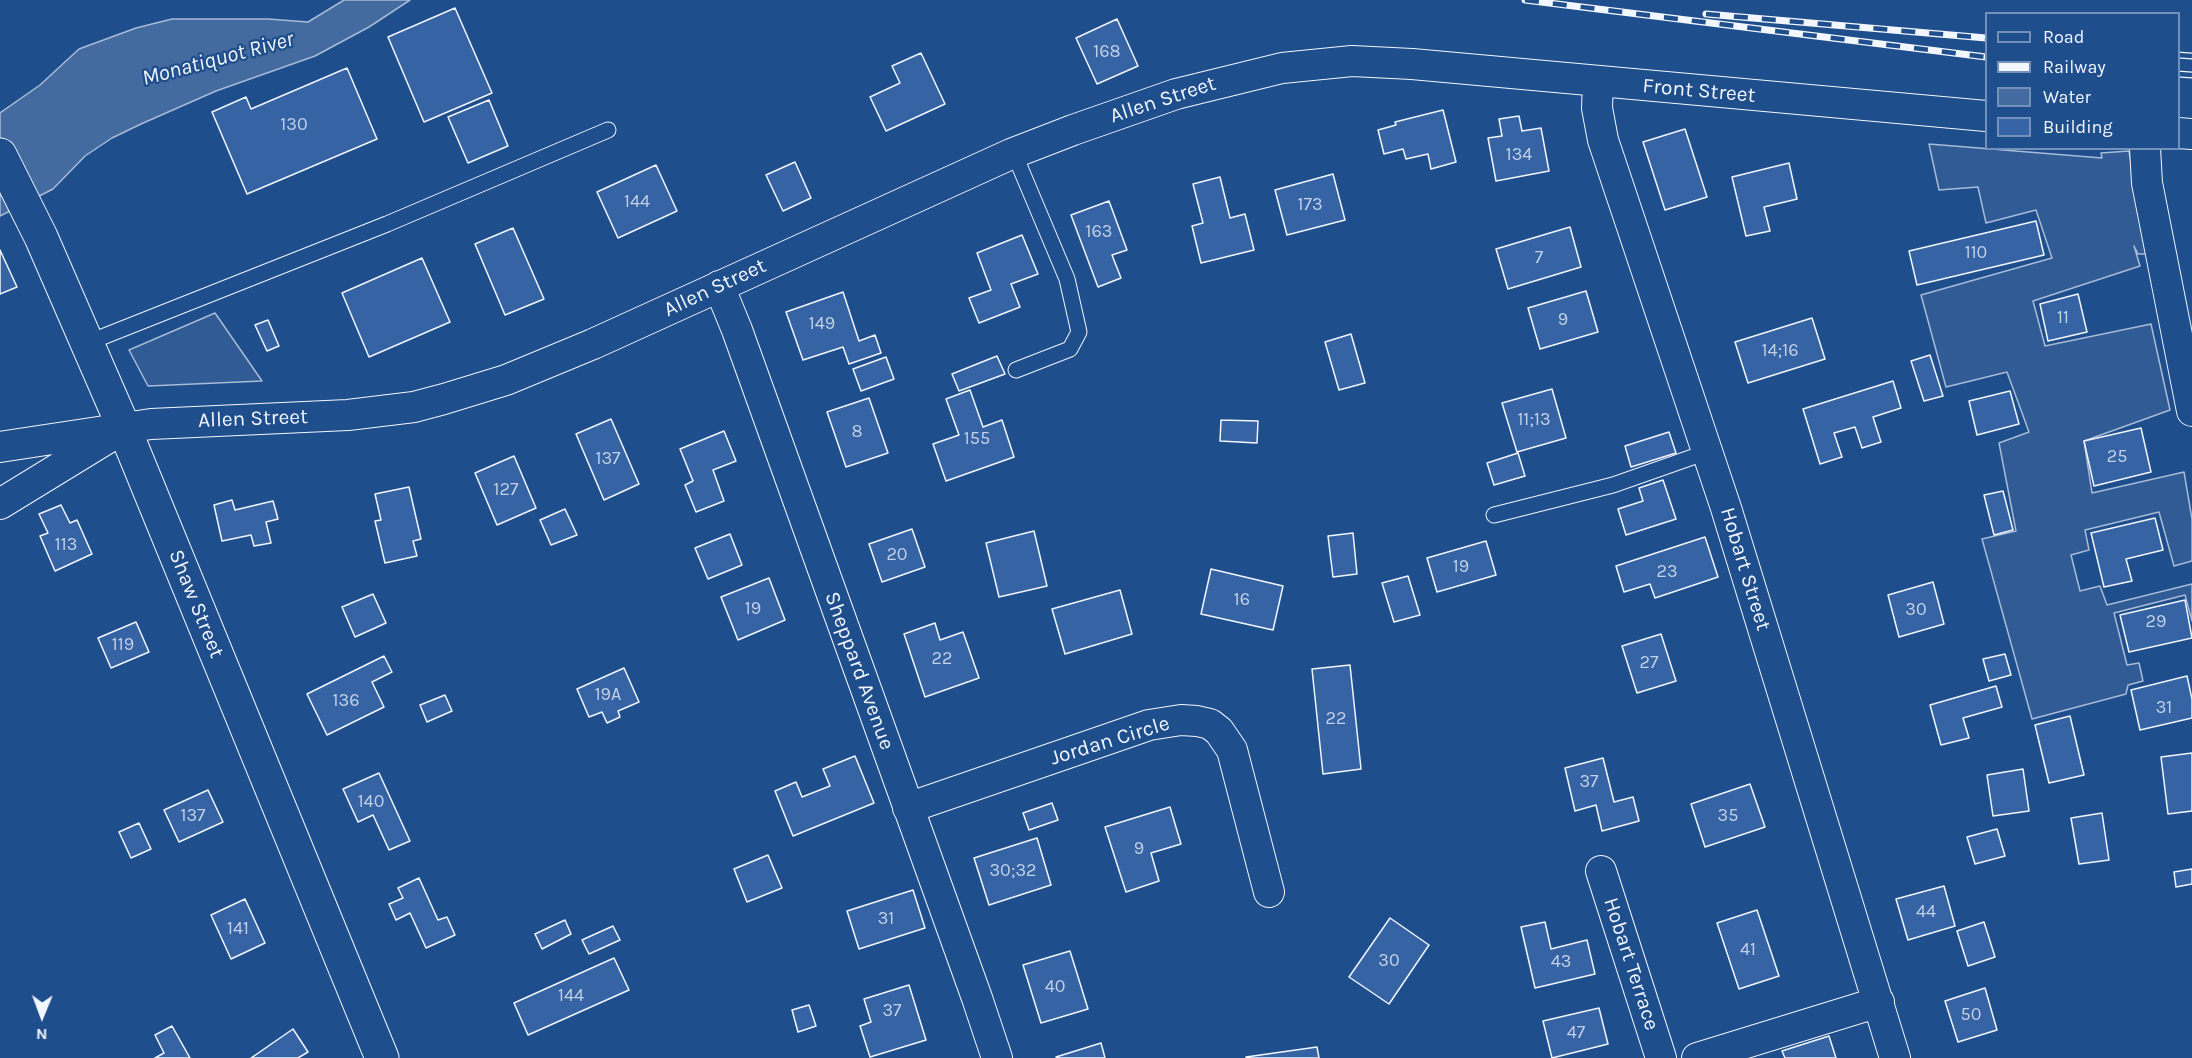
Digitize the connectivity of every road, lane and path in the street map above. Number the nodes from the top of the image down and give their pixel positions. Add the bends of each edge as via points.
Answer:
1 (1412, 64) joint
2 (1598, 81) junction
3 (1985, 116) edge
4 (608, 130) dead end
5 (2145, 150) edge
6 (1014, 153) junction
7 (0, 155) edge
8 (719, 286) junction
9 (87, 343) junction
10 (1016, 370) dead end
11 (2192, 411) edge
12 (124, 428) junction
13 (0, 447) edge
14 (1707, 452) junction
15 (0, 504) edge
16 (1494, 514) dead end
17 (908, 808) junction
18 (1601, 871) dead end
19 (1269, 892) dead end
20 (1879, 1002) junction
21 (381, 1058) edge
22 (997, 1058) edge
23 (1661, 1058) edge
24 (1696, 1058) edge
25 (1895, 1058) edge

1 - 2 street, Front Street
1 - 6 street, Allen Street via 1352,61 1251,74 1176,94
2 - 3 street, Front Street
2 - 14 street, Hobart Street via 1597,108 1603,140
4 - 9 lane via 387,224
5 - 11 street via 2147,183
6 - 8 street, Allen Street
6 - 10 lane via 1066,279 1079,332 1070,349
7 - 9 street, Shaw Street
8 - 12 street, Allen Street via 506,380 414,407 348,415 181,421
8 - 17 street, Sheppard Avenue
9 - 12 street, Shaw Street
12 - 13 street, Allen Street
12 - 15 street
12 - 21 street, Shaw Street
14 - 16 lane via 1613,484
14 - 20 street, Hobart Street
17 - 19 street, Jordan Circle via 1149,725 1181,720 1210,724 1232,750
17 - 22 street, Sheppard Avenue
18 - 23 street, Hobart Terrace
20 - 24 street
20 - 25 street, Hobart Street

